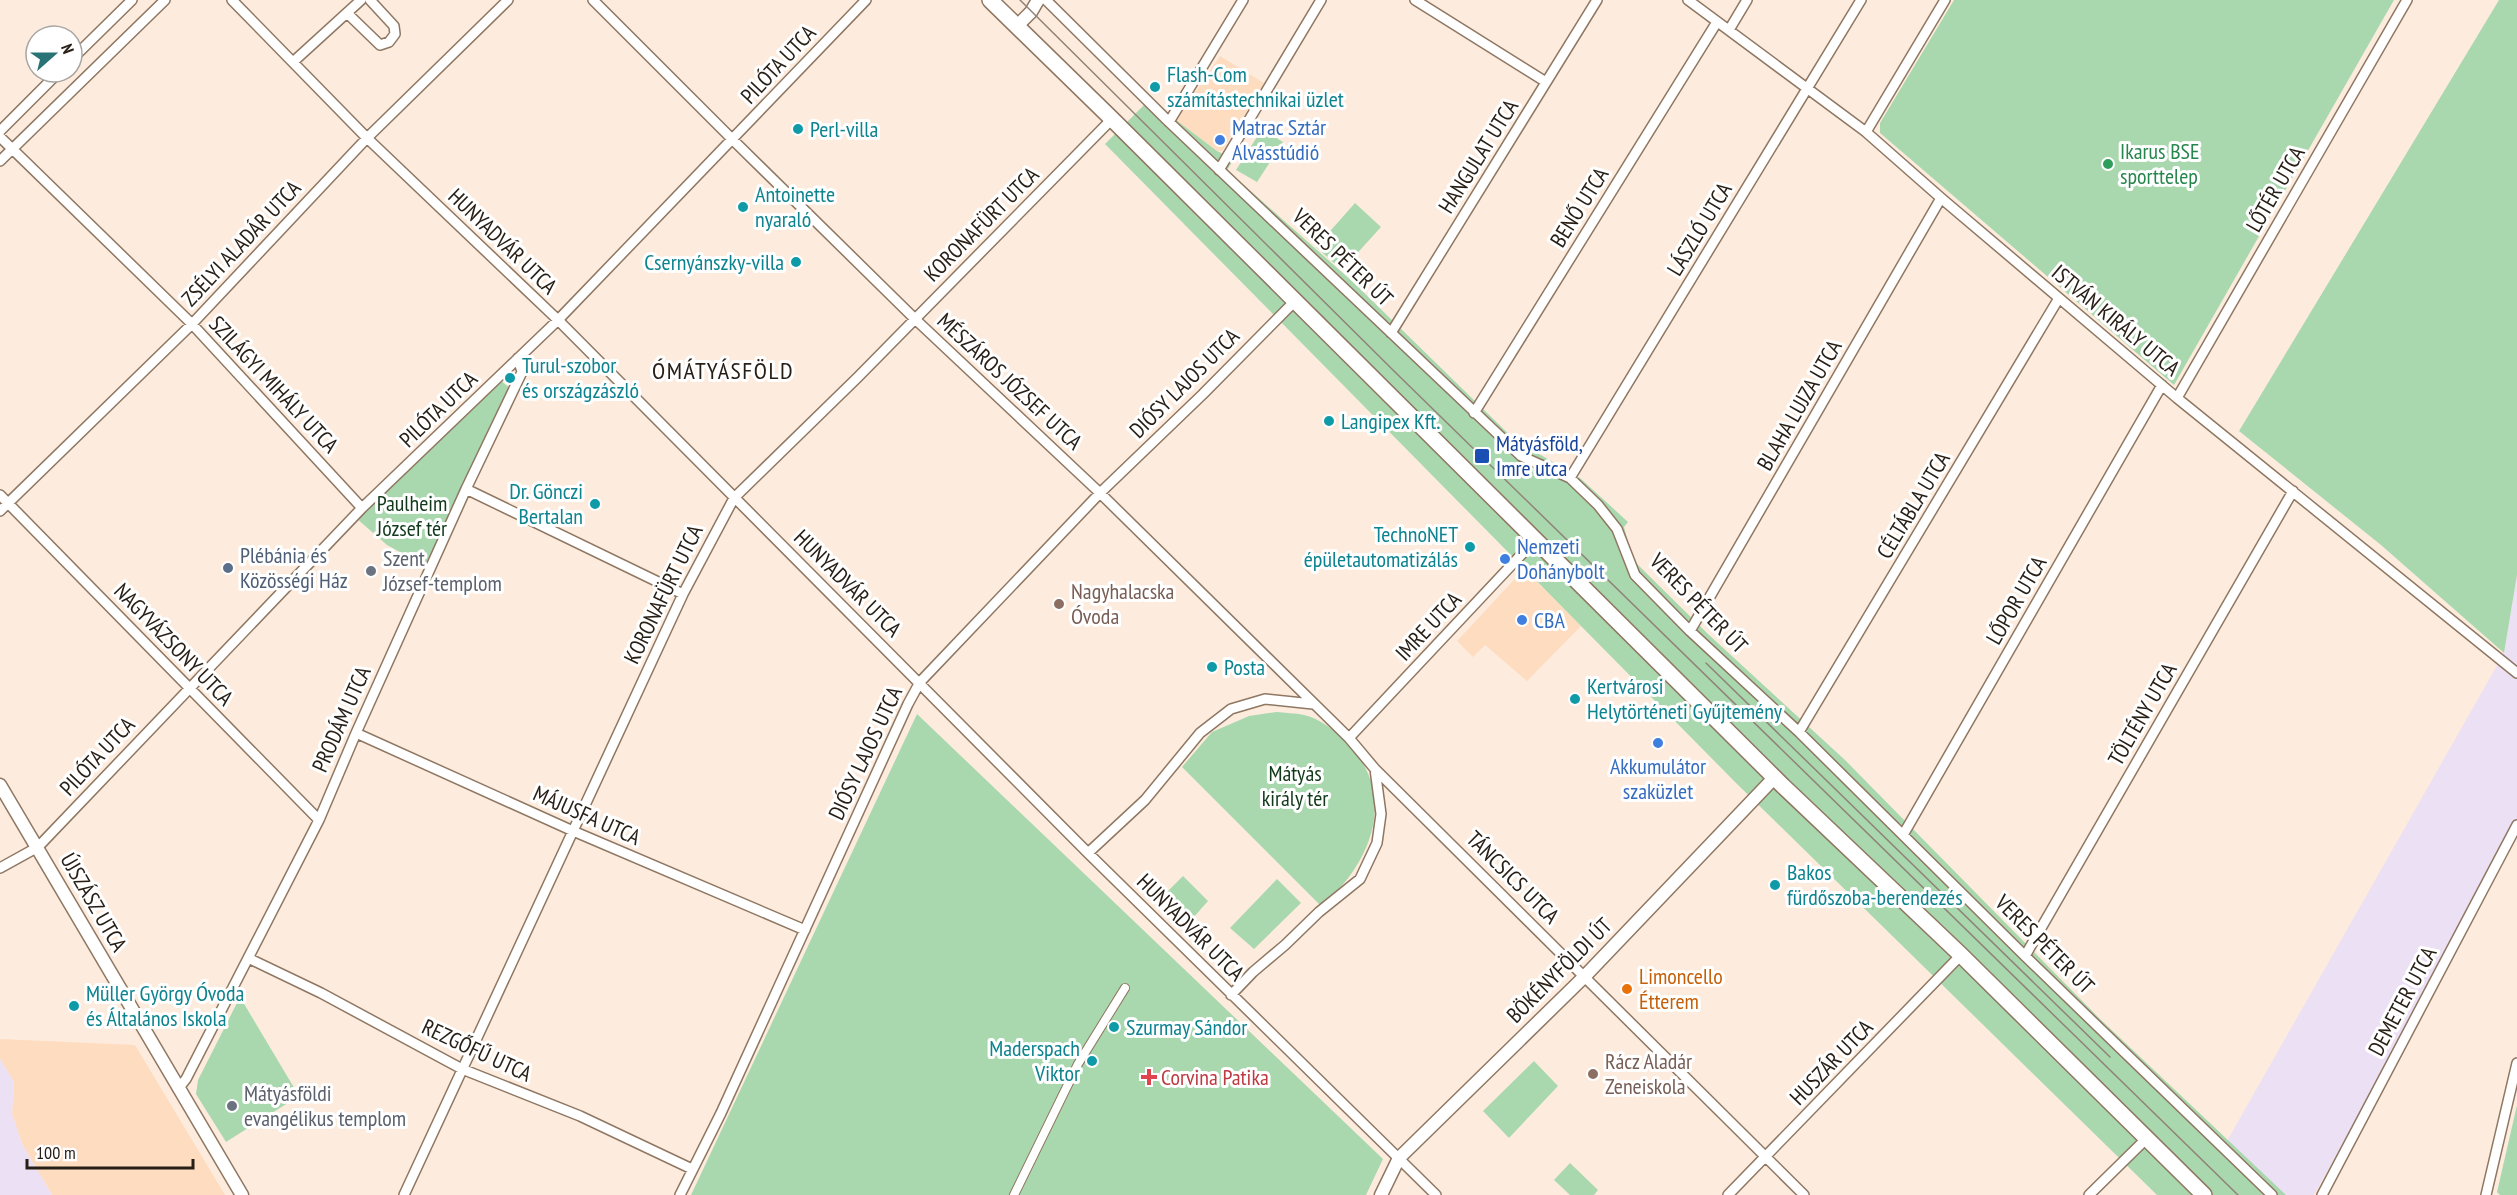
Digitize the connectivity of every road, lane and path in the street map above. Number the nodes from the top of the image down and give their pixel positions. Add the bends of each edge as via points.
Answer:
1 (132, 0) edge
2 (165, 0) edge
3 (232, 0) edge
4 (361, 0) edge
5 (370, 0) edge
6 (508, 0) edge
7 (593, 0) edge
8 (866, 0) edge
9 (990, 0) edge
10 (1038, 0) edge
11 (1046, 0) edge
12 (1243, 0) edge
13 (1321, 0) edge
14 (1415, 0) edge
15 (1598, 0) edge
16 (1688, 0) edge
17 (1746, 0) edge
18 (1861, 0) edge
19 (1945, 0) edge
20 (2407, 0) edge
21 (348, 14) junction
22 (1717, 22) junction
23 (1017, 26) junction
24 (1729, 30) junction
25 (84, 47) edge
26 (293, 62) junction
27 (1546, 82) junction
28 (47, 84) edge
29 (1808, 88) junction
30 (1113, 119) junction
31 (1169, 122) junction
32 (0, 131) edge
33 (1866, 132) junction
34 (0, 137) edge
35 (367, 138) junction
36 (732, 140) junction
37 (12, 150) junction
38 (0, 162) edge
39 (1219, 170) junction
40 (1941, 198) junction
41 (2059, 298) junction
42 (1295, 301) junction
43 (915, 319) junction
44 (558, 320) junction
45 (192, 324) junction
46 (1391, 333) junction
47 (518, 358) junction
48 (2162, 385) junction
49 (2177, 398) junction
50 (1474, 413) junction
51 (1570, 478) junction
52 (466, 489) junction
53 (2293, 491) junction
54 (1100, 493) junction
55 (0, 495) edge
56 (734, 498) junction
57 (9, 504) junction
58 (362, 508) junction
59 (0, 511) edge
60 (1535, 540) junction
61 (683, 594) junction
62 (1690, 631) junction
63 (2517, 673) edge
64 (920, 682) junction
65 (189, 687) junction
66 (1313, 704) junction
67 (1799, 732) junction
68 (356, 733) junction
69 (1349, 738) junction
70 (1375, 769) junction
71 (1774, 778) junction
72 (0, 785) edge
73 (319, 820) junction
74 (2517, 825) edge
75 (573, 831) junction
76 (1903, 835) junction
77 (38, 847) junction
78 (1088, 853) junction
79 (0, 868) edge
80 (805, 930) junction
81 (1961, 955) junction
82 (2025, 956) junction
83 (248, 958) junction
84 (1584, 976) junction
85 (1125, 988) dead end
86 (1231, 995) junction
87 (2517, 1064) edge
88 (462, 1069) junction
89 (178, 1089) junction
90 (2147, 1138) junction
91 (1766, 1157) junction
92 (1399, 1158) junction
93 (692, 1169) junction
94 (242, 1195) edge
95 (404, 1195) edge
96 (680, 1195) edge
97 (1014, 1195) edge
98 (1381, 1195) edge
99 (1436, 1195) edge
100 (1728, 1195) edge
101 (1804, 1195) edge
102 (2089, 1195) edge
103 (2204, 1195) edge
104 (2272, 1195) edge
105 (2322, 1195) edge
106 (2486, 1195) edge

1 - 25 street
2 - 37 street
3 - 26 street, HUNYADVÁR UTCA
4 - 21 street
5 - 21 street via 394,26 395,34 388,42 380,45
6 - 35 street, ZSÉLYI ALADÁR UTCA
7 - 36 street, MÉSZÁROS JÓZSEF UTCA
8 - 36 street, PILÓTA UTCA
9 - 23 main road
10 - 23 street
11 - 31 street, VERES PÉTER ÚT
12 - 31 street
13 - 39 street
14 - 27 street
15 - 27 street, HANGULAT UTCA
16 - 22 street, ISTVÁN KIRÁLY UTCA
17 - 24 street
18 - 29 street, LÁSZLÓ UTCA
19 - 33 street
20 - 49 street, LŐTÉR UTCA
21 - 26 street
22 - 24 street, ISTVÁN KIRÁLY UTCA
22 - 50 street, BENŐ UTCA
23 - 30 main road
24 - 29 street, ISTVÁN KIRÁLY UTCA
26 - 35 street, HUNYADVÁR UTCA
27 - 46 street, HANGULAT UTCA
28 - 32 street
29 - 33 street, ISTVÁN KIRÁLY UTCA
29 - 51 street, LÁSZLÓ UTCA
30 - 42 main road
30 - 43 street, KORONAFÜRT UTCA
31 - 39 street, VERES PÉTER ÚT
33 - 40 street, ISTVÁN KIRÁLY UTCA
34 - 37 street, SZILÁGYI MIHÁLY UTCA
35 - 44 street, HUNYADVÁR UTCA
35 - 45 street, ZSÉLYI ALADÁR UTCA
36 - 43 street, MÉSZÁROS JÓZSEF UTCA
36 - 44 street, PILÓTA UTCA
37 - 38 street
37 - 45 street, SZILÁGYI MIHÁLY UTCA
39 - 46 street, VERES PÉTER ÚT
40 - 41 street, ISTVÁN KIRÁLY UTCA
40 - 62 street, BLAHA LUJZA UTCA
41 - 48 street, ISTVÁN KIRÁLY UTCA
41 - 67 street, CÉLTÁBLA UTCA
42 - 54 street, DIÓSY LAJOS UTCA
42 - 60 main road
43 - 54 street, MÉSZÁROS JÓZSEF UTCA
43 - 56 street, KORONAFÜRT UTCA
44 - 47 street, PILÓTA UTCA
44 - 56 street, HUNYADVÁR UTCA
45 - 57 street, ZSÉLYI ALADÁR UTCA
45 - 58 street, SZILÁGYI MIHÁLY UTCA
46 - 50 street, VERES PÉTER ÚT
47 - 52 street, PRODÁM UTCA via 522,372
47 - 58 street, PILÓTA UTCA
48 - 49 street, ISTVÁN KIRÁLY UTCA
48 - 76 street, LŐPOR UTCA
49 - 53 street, ISTVÁN KIRÁLY UTCA
50 - 51 street, VERES PÉTER ÚT via 1521,456
51 - 62 street, VERES PÉTER ÚT via 1617,529 1635,575
52 - 61 street
52 - 68 street, PRODÁM UTCA
53 - 63 street, ISTVÁN KIRÁLY UTCA
53 - 82 street, TÖLTÉNY UTCA
54 - 64 street, DIÓSY LAJOS UTCA
54 - 66 street, MÉSZÁROS JÓZSEF UTCA
55 - 57 street, NAGYVÁZSONY UTCA
56 - 61 street, KORONAFÜRT UTCA
56 - 64 street, HUNYADVÁR UTCA
57 - 59 street, ZSÉLYI ALADÁR UTCA
57 - 65 street, NAGYVÁZSONY UTCA
58 - 65 street, PILÓTA UTCA
60 - 69 street, IMRE UTCA
60 - 71 main road
61 - 75 street, KORONAFÜRT UTCA
62 - 67 street, VERES PÉTER ÚT
64 - 78 street, HUNYADVÁR UTCA
64 - 80 street, DIÓSY LAJOS UTCA
65 - 73 street, NAGYVÁZSONY UTCA
65 - 77 street, PILÓTA UTCA
66 - 69 street, MÉSZÁROS JÓZSEF UTCA
66 - 78 street via 1265,699 1231,709 1200,733 1145,800
67 - 76 street, VERES PÉTER ÚT
68 - 73 street, PRODÁM UTCA
68 - 75 street, MÁJUSFA UTCA
69 - 70 street, TÁNCSICS UTCA
70 - 84 street, TÁNCSICS UTCA
70 - 86 street via 1381,814 1377,843 1360,879
71 - 81 main road
71 - 84 street, BÖKÉNYFÖLDI ÚT
72 - 77 street, ÚJSZÁSZ UTCA
73 - 83 street, PRODÁM UTCA
74 - 105 street, DEMETER UTCA
75 - 80 street, MÁJUSFA UTCA
75 - 88 street, KORONAFÜRT UTCA
76 - 82 street, VERES PÉTER ÚT
77 - 79 street, ÚJSZÁSZ UTCA
77 - 89 street, ÚJSZÁSZ UTCA
78 - 86 street, HUNYADVÁR UTCA
80 - 93 street, DIÓSY LAJOS UTCA
81 - 90 main road
81 - 91 street, HUSZÁR UTCA
82 - 104 street, VERES PÉTER ÚT
83 - 88 street, REZGŐFŰ UTCA
83 - 89 street, PRODÁM UTCA
84 - 91 street, TÁNCSICS UTCA
84 - 92 street, BÖKÉNYFÖLDI ÚT
85 - 97 street via 1078,1064
86 - 92 street, HUNYADVÁR UTCA
87 - 106 street
88 - 93 street, REZGŐFŰ UTCA via 580,1116
88 - 95 street, KORONAFÜRT UTCA
89 - 94 street, ÚJSZÁSZ UTCA
90 - 102 street
90 - 103 main road
91 - 100 street, HUSZÁR UTCA
91 - 101 street, TÁNCSICS UTCA
92 - 98 street, BÖKÉNYFÖLDI ÚT
92 - 99 street, HUNYADVÁR UTCA
93 - 96 street, DIÓSY LAJOS UTCA

